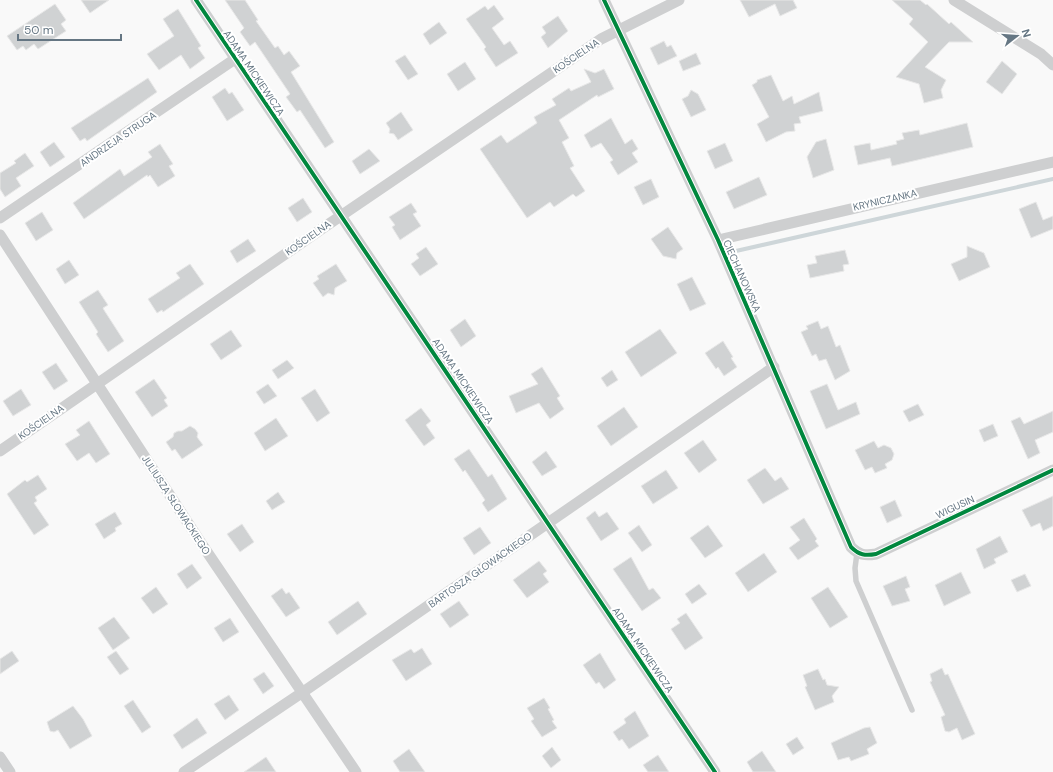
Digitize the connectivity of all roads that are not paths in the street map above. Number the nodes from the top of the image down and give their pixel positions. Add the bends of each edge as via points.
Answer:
1 (196, 0) edge
2 (604, 0) edge
3 (679, 0) edge
4 (954, 0) edge
5 (619, 30) junction
6 (236, 60) junction
7 (1053, 65) edge
8 (1053, 162) edge
9 (341, 216) junction
10 (0, 218) edge
11 (0, 234) edge
12 (718, 240) junction
13 (774, 368) junction
14 (98, 384) junction
15 (0, 451) edge
16 (1053, 470) edge
17 (548, 522) junction
18 (860, 554) junction
19 (303, 692) junction
20 (912, 710) dead end
21 (0, 757) edge
22 (10, 772) edge
23 (184, 772) edge
24 (356, 772) edge
25 (715, 772) edge

1 - 6 street, ADAMA MICKIEWICZA
2 - 5 street, CIECHANOWSKA
3 - 5 street, KOŚCIELNA
4 - 7 street via 1041,54
5 - 9 street, KOŚCIELNA via 601,39
5 - 12 street, CIECHANOWSKA
6 - 9 street, ADAMA MICKIEWICZA
6 - 10 street, ANDRZEJA STRUGA
8 - 12 street, KRYNICZANKA
9 - 14 street, KOŚCIELNA
9 - 17 street, ADAMA MICKIEWICZA
11 - 14 street, JULIUSZA SŁOWACKIEGO
12 - 13 street, CIECHANOWSKA
13 - 17 street, BARTOSZA GŁOWACKIEGO
13 - 18 street, CIECHANOWSKA via 851,547
14 - 15 street, KOŚCIELNA
14 - 19 street, JULIUSZA SŁOWACKIEGO via 201,543
16 - 18 street, WIGUSIN via 876,554
17 - 19 street, BARTOSZA GŁOWACKIEGO
17 - 25 street, ADAMA MICKIEWICZA
18 - 20 lane via 855,568 856,581
19 - 23 street, BARTOSZA GŁOWACKIEGO
19 - 24 street, JULIUSZA SŁOWACKIEGO
21 - 22 street

